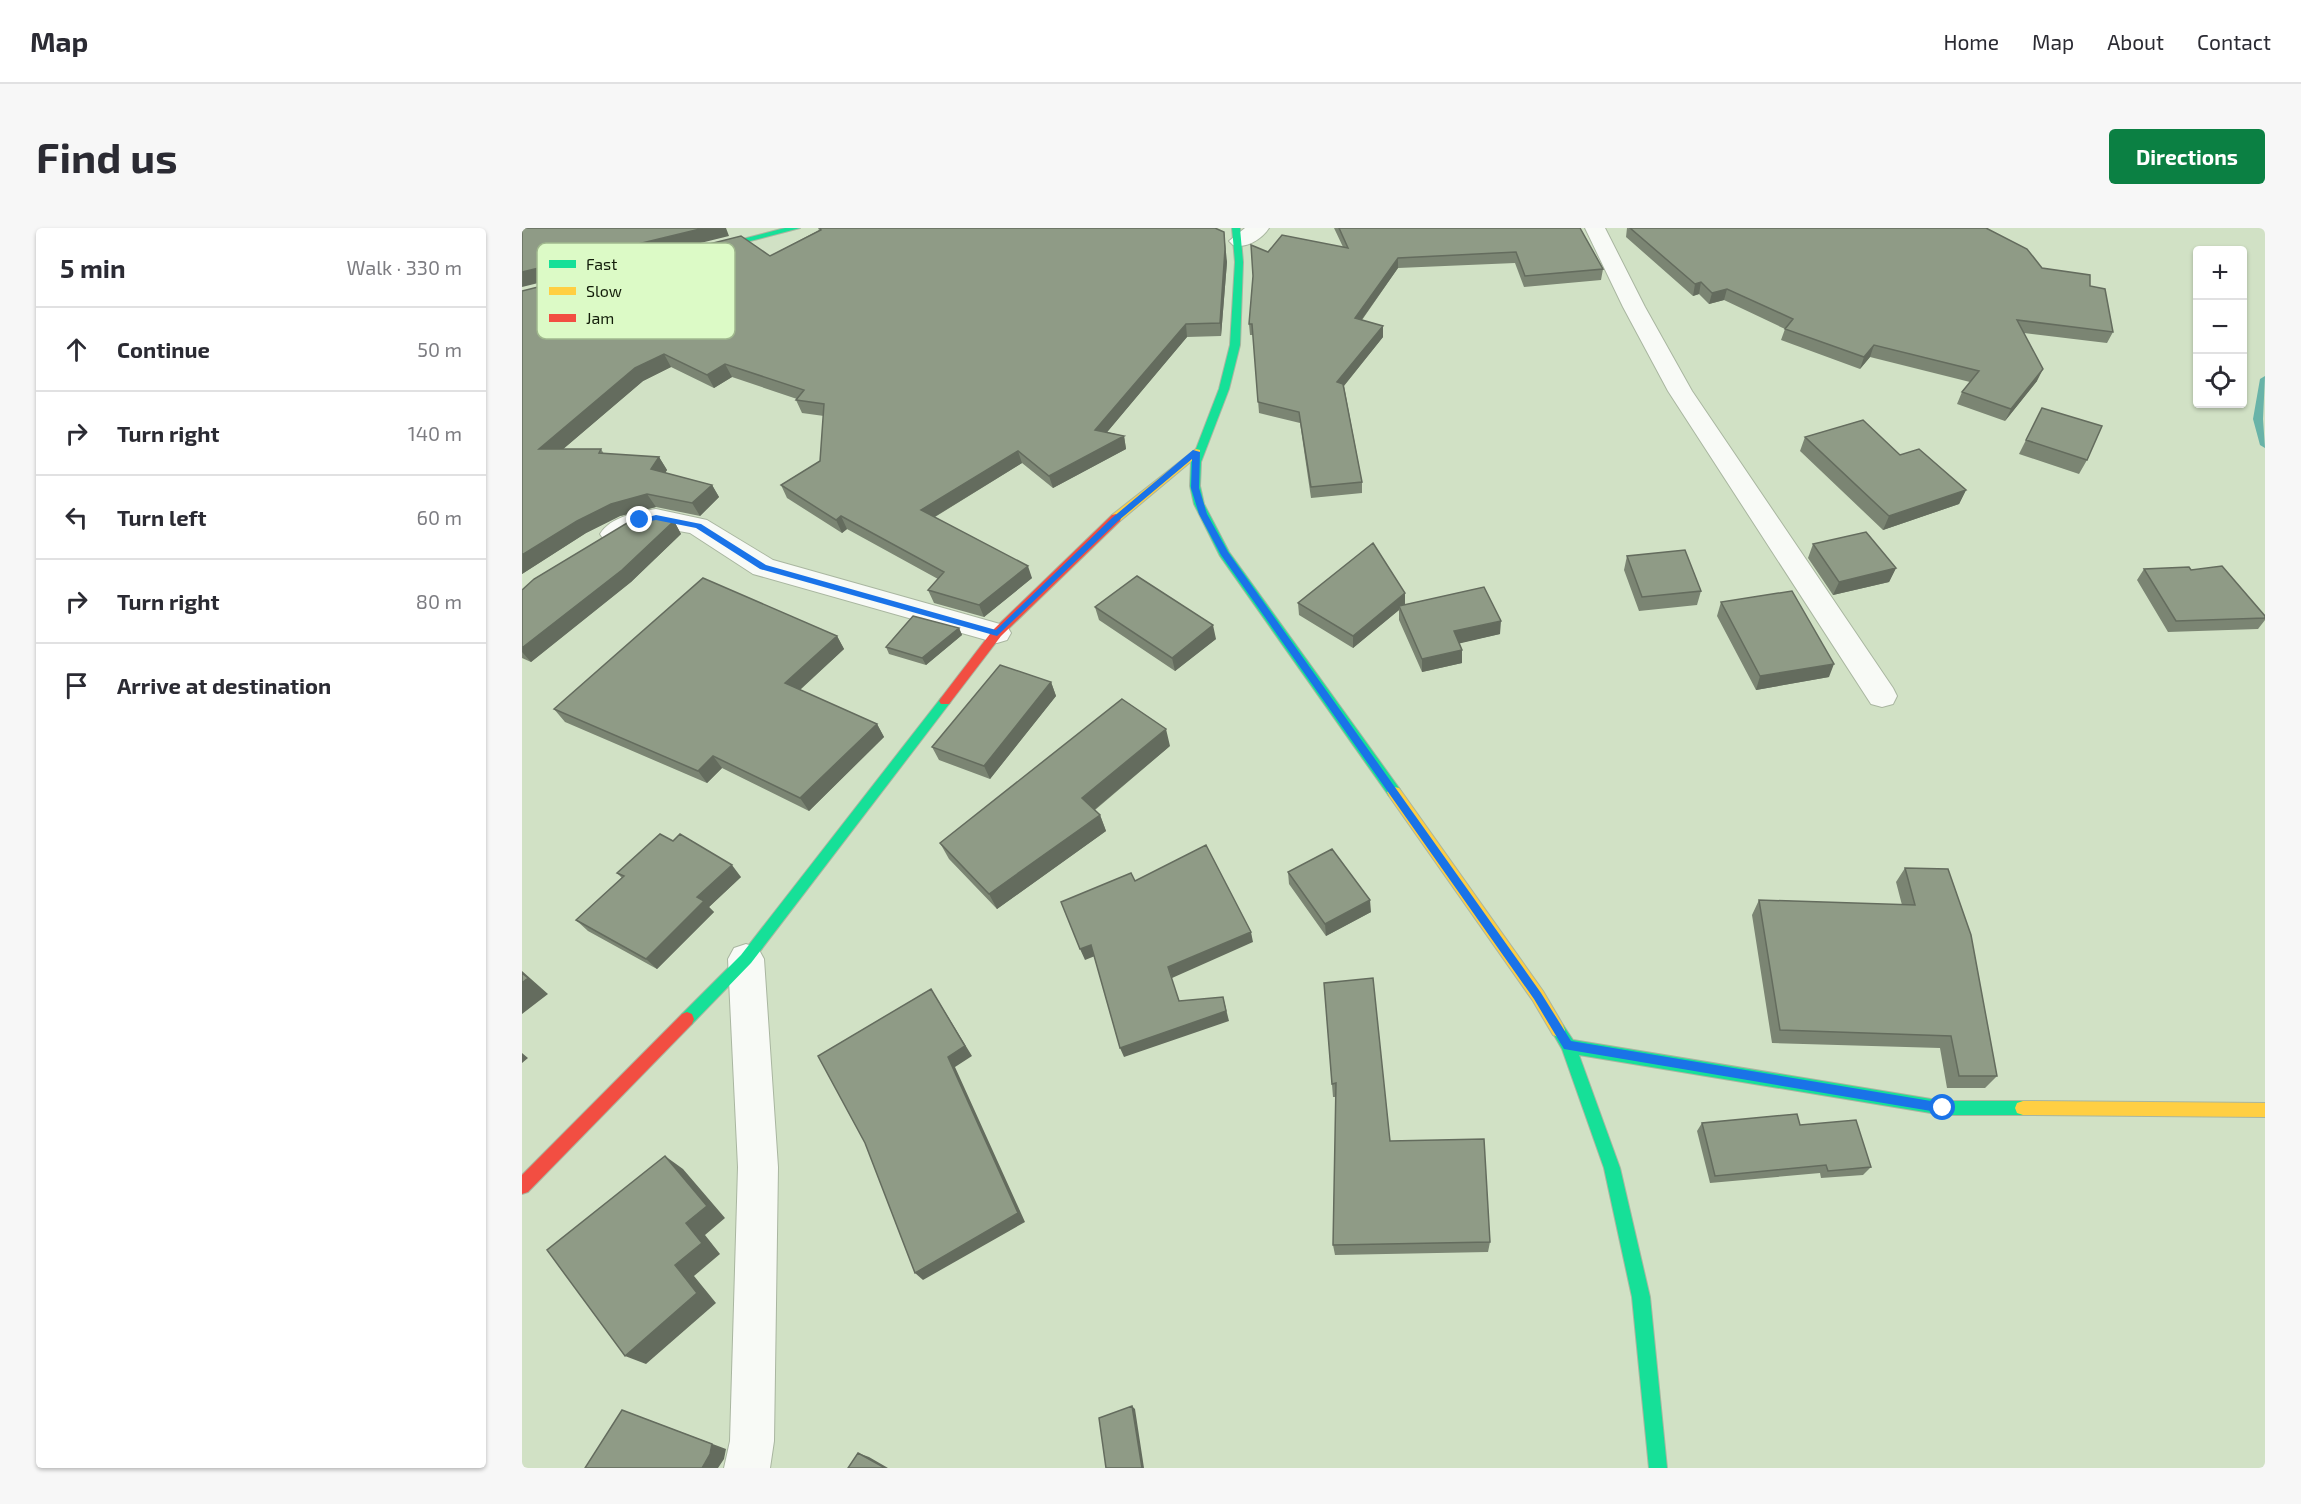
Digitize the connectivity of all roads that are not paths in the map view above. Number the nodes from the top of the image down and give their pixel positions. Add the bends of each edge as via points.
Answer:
1 (796, 228) edge
2 (1259, 228) edge
3 (1595, 228) edge
4 (1238, 234) edge
5 (733, 243) edge
6 (1196, 452) junction
7 (591, 548) edge
8 (997, 633) junction
9 (1882, 696) dead end
10 (746, 959) junction
11 (1568, 1046) junction
12 (2265, 1110) edge
13 (522, 1186) edge
14 (747, 1468) edge
15 (1658, 1468) edge

1 - 5 street
2 - 4 street
3 - 9 street via 1680,391
4 - 6 street via 1237,339 1233,364
6 - 8 street via 1115,519
6 - 11 street via 1195,488 1203,514 1224,553 1538,996
7 - 8 street via 640,520 656,518 698,526 763,567
8 - 10 street
10 - 13 street
10 - 14 street via 758,1167 752,1441
11 - 12 street via 1943,1108
11 - 15 street via 1612,1168 1641,1297

